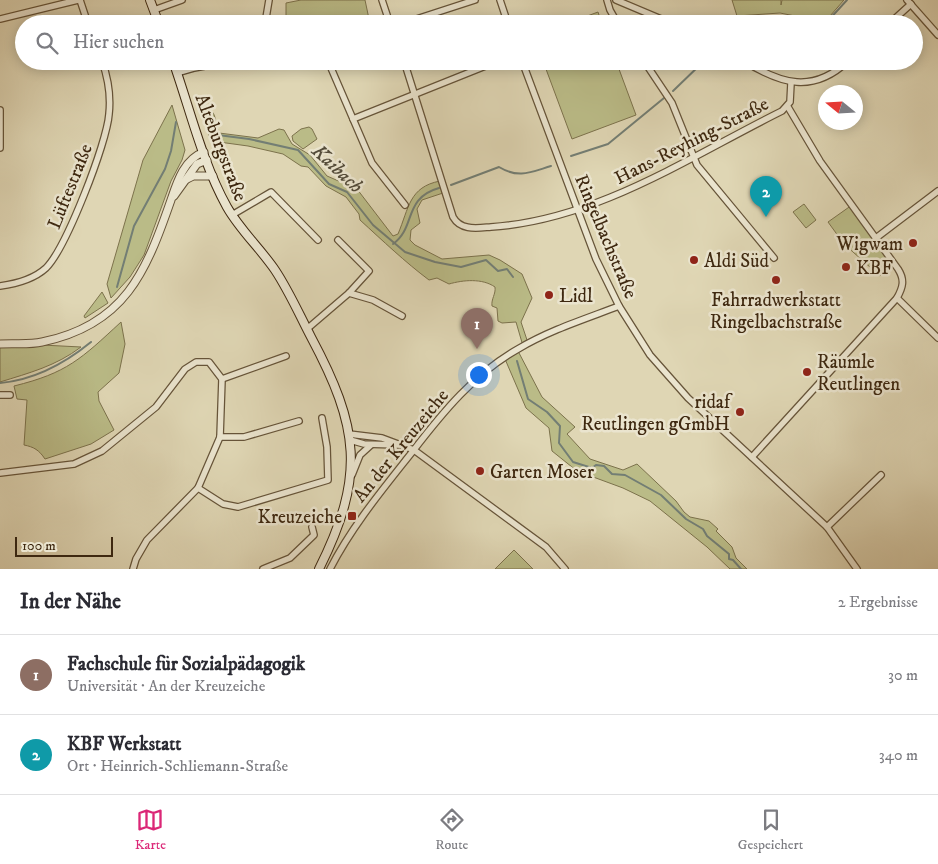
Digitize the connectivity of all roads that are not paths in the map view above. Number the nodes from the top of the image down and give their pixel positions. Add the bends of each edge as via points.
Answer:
1 (79, 0) edge
2 (150, 0) edge
3 (182, 0) edge
4 (269, 0) edge
5 (382, 0) edge
6 (475, 0) edge
7 (500, 0) edge
8 (607, 0) edge
9 (616, 0) edge
10 (909, 2) edge
11 (154, 10) junction
12 (15, 15) edge
13 (17, 15) edge
14 (85, 15) edge
15 (156, 15) edge
16 (266, 15) edge
17 (387, 15) edge
18 (429, 15) edge
19 (505, 15) edge
20 (613, 15) edge
21 (652, 15) edge
22 (897, 15) edge
23 (921, 15) edge
24 (923, 17) edge
25 (0, 19) edge
26 (937, 32) edge
27 (104, 70) edge
28 (176, 70) edge
29 (188, 70) edge
30 (332, 70) edge
31 (407, 70) edge
32 (475, 70) edge
33 (525, 70) edge
34 (650, 70) edge
35 (758, 70) edge
36 (839, 70) edge
37 (177, 73) junction
38 (791, 83) junction
39 (415, 93) junction
40 (788, 107) junction
41 (0, 110) edge
42 (353, 119) junction
43 (0, 148) edge
44 (205, 156) junction
45 (692, 157) junction
46 (213, 176) junction
47 (185, 181) junction
48 (938, 192) edge
49 (170, 203) junction
50 (405, 205) dead end
51 (578, 210) junction
52 (232, 216) junction
53 (876, 238) junction
54 (318, 240) dead end
55 (338, 240) dead end
56 (774, 258) dead end
57 (0, 286) edge
58 (349, 293) junction
59 (897, 298) junction
60 (619, 306) junction
61 (402, 316) dead end
62 (307, 329) junction
63 (938, 338) edge
64 (0, 344) edge
65 (286, 356) dead end
66 (222, 380) junction
67 (0, 395) edge
68 (10, 395) dead end
69 (322, 418) dead end
70 (299, 421) dead end
71 (220, 437) junction
72 (350, 437) junction
73 (371, 445) junction
74 (403, 446) junction
75 (414, 450) junction
76 (752, 457) junction
77 (0, 474) edge
78 (880, 474) dead end
79 (350, 482) junction
80 (198, 488) junction
81 (312, 527) dead end
82 (827, 527) junction
83 (133, 569) edge
84 (263, 569) edge
85 (320, 569) edge
86 (330, 569) edge
87 (566, 569) edge
88 (857, 569) edge

1 - 13 street
1 - 14 street
2 - 11 main road
3 - 11 street
4 - 16 street
5 - 17 street
6 - 18 street
7 - 19 street
8 - 20 street
9 - 21 street
10 - 22 street
10 - 23 street
11 - 15 main road
12 - 25 street
24 - 26 street
27 - 57 street, Lüftestraße via 110,97 107,129 64,240 45,268 28,279
28 - 37 main road, Alteburgstraße
29 - 37 street
30 - 42 street
31 - 39 street
32 - 39 street
33 - 51 street, Ringelbachstraße
34 - 45 street via 672,103
35 - 38 street
36 - 38 street via 816,81
37 - 44 main road, Alteburgstraße
38 - 40 street, Hans-Reyhing-Straße
39 - 42 street
39 - 51 street, Hans-Reyhing-Straße via 422,123 458,224 472,228 507,226
40 - 45 street, Hans-Reyhing-Straße
40 - 53 street, Hans-Reyhing-Straße via 820,161
41 - 43 street
42 - 50 street via 378,172
44 - 46 main road, Alteburgstraße
44 - 47 street
44 - 49 street via 187,163
45 - 51 street, Hans-Reyhing-Straße
45 - 56 street
46 - 47 street via 193,176
46 - 52 main road, Alteburgstraße
47 - 49 street
48 - 53 street
49 - 64 street via 144,272 114,308 73,333 41,342
51 - 60 street, Ringelbachstraße
52 - 54 street, Alteburgstraße via 271,192
52 - 62 main road, Alteburgstraße via 274,270
53 - 59 street, Hans-Reyhing-Straße via 903,277 903,289
55 - 58 street via 369,271
58 - 61 street via 373,300
58 - 62 street
59 - 63 street
59 - 76 street
60 - 75 street, An der Kreuzeiche via 553,331 499,360 454,400
60 - 76 street, Ringelbachstraße via 650,356 667,376
62 - 72 main road, Alteburgstraße via 334,382
65 - 66 street
66 - 71 street
66 - 77 street via 209,362 196,362 185,369 156,407 102,451 74,464
67 - 68 street
69 - 80 street via 328,480 238,507 223,504
70 - 71 street via 244,437
71 - 80 street
72 - 73 street
72 - 74 street via 382,438
72 - 79 main road, Alteburgstraße
73 - 74 street
73 - 79 street via 358,457
74 - 75 street
75 - 86 street, An der Kreuzeiche via 358,522
75 - 87 street via 546,547
76 - 82 street, Ringelbachstraße
78 - 82 street
79 - 85 main road, Alteburgstraße via 339,526
80 - 83 street via 147,540
81 - 84 street via 314,535 296,554
82 - 88 street, Ringelbachstraße

